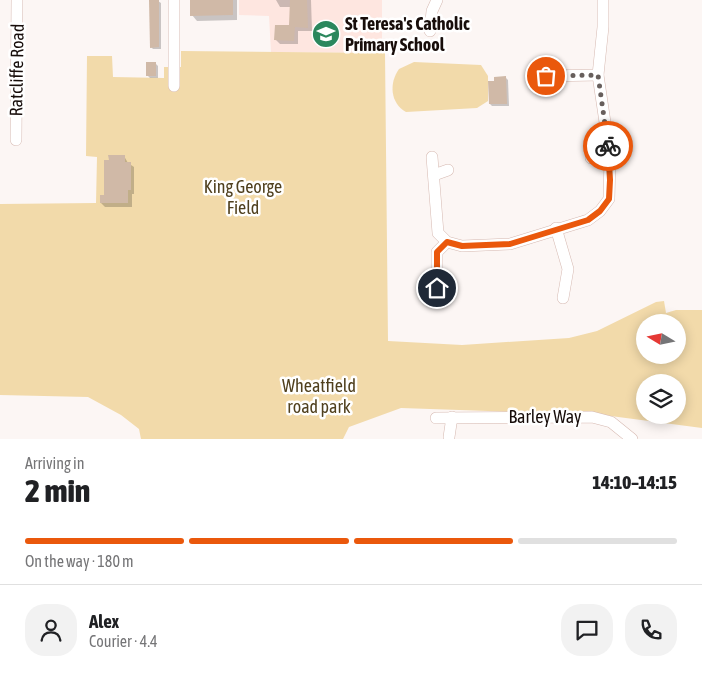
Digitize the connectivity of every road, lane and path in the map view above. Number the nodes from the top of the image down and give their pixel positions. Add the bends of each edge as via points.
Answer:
1 (18, 0) edge
2 (174, 0) edge
3 (437, 0) edge
4 (603, 0) edge
5 (430, 32) dead end
6 (598, 75) junction
7 (546, 76) dead end
8 (174, 86) dead end
9 (16, 140) dead end
10 (610, 156) junction
11 (432, 157) dead end
12 (591, 158) dead end
13 (448, 170) dead end
14 (434, 174) junction
15 (556, 228) junction
16 (447, 242) junction
17 (437, 288) dead end
18 (563, 298) dead end
19 (452, 417) junction
20 (436, 418) dead end
21 (449, 437) dead end
22 (632, 439) edge

1 - 9 street, Ratcliffe Road
2 - 8 street
3 - 5 street via 432,11
4 - 6 street
6 - 7 street
6 - 10 street
10 - 12 street
10 - 15 street via 609,199 588,220
11 - 14 street
13 - 14 street
14 - 16 street via 438,233
15 - 16 street via 510,244 462,246
15 - 18 street via 568,269
16 - 17 street via 437,252
19 - 20 street, Barley Way
19 - 21 street
19 - 22 street, Barley Way via 592,417 611,422

